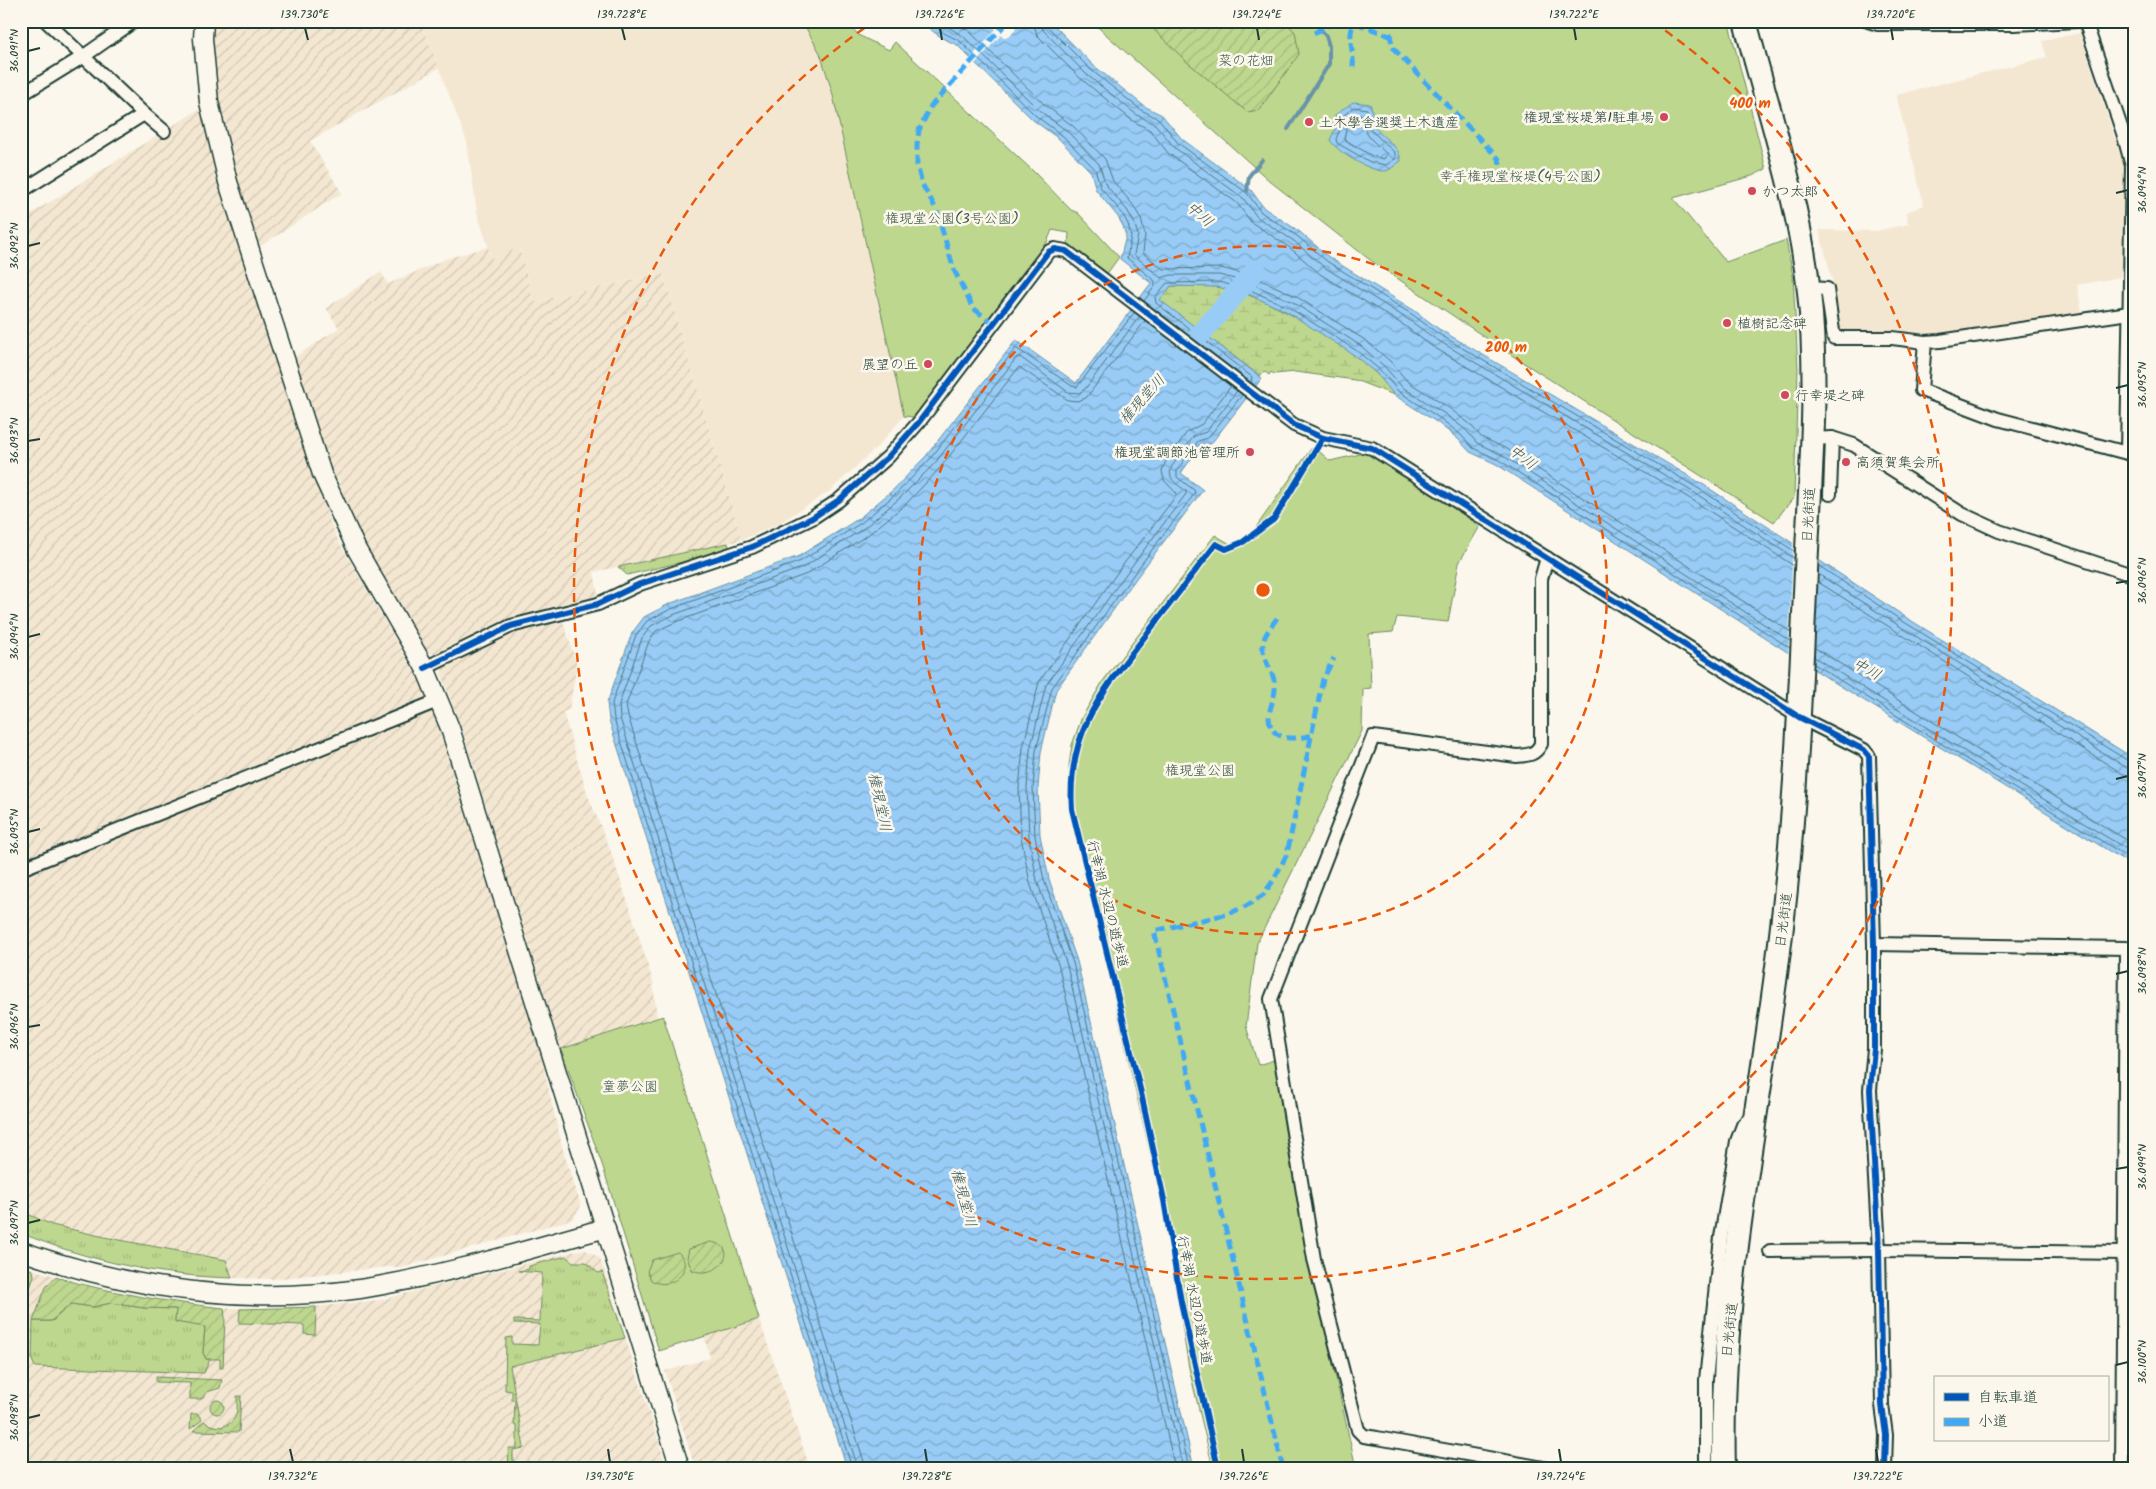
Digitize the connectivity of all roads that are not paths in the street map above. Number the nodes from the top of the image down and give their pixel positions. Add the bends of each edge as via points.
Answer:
1 (46, 21) edge
2 (134, 21) edge
3 (204, 21) edge
4 (1746, 21) edge
5 (1868, 21) edge
6 (2077, 21) edge
7 (2085, 21) edge
8 (84, 56) junction
9 (21, 94) edge
10 (144, 114) junction
11 (164, 131) dead end
12 (25, 189) dead end
13 (1809, 288) junction
14 (2129, 313) junction
15 (1925, 342) junction
16 (1822, 439) junction
17 (1830, 494) dead end
18 (1547, 558) junction
19 (2132, 575) dead end
20 (425, 668) junction
21 (440, 700) junction
22 (1799, 708) junction
23 (21, 869) edge
24 (1874, 944) junction
25 (1760, 1117) junction
26 (606, 1228) junction
27 (1879, 1250) junction
28 (21, 1251) edge
29 (1770, 1251) dead end
30 (2124, 1253) junction
31 (680, 1468) edge
32 (1544, 1468) edge
33 (1706, 1468) edge
34 (1724, 1468) edge
35 (1738, 1468) edge
36 (1885, 1468) edge
37 (2122, 1468) edge

1 - 8 street
2 - 8 street
3 - 20 street via 209,102 228,182 322,474 357,550
4 - 13 highway, 日光街道 via 1798,227
5 - 6 street via 1878,24
7 - 14 street via 2124,133 2132,166
8 - 9 street
8 - 10 street
10 - 11 street
10 - 12 street
13 - 15 street via 1827,289 1834,338 1892,338
13 - 16 highway, 日光街道
14 - 15 street
14 - 15 street via 2127,453 1998,419 1921,390
16 - 17 street
16 - 19 street via 1854,445 1978,522 2019,539
16 - 22 highway, 日光街道 via 1809,505
18 - 20 street via 1372,448 1322,438 1294,425 1066,251 1056,249 1048,252 900,443 858,485 812,518 752,547 640,584 612,599 496,632
18 - 22 street
18 - 32 street via 1540,579 1541,744 1537,751 1529,756 1517,756 1373,737 1270,998 1314,1259 1358,1430 1364,1436
20 - 21 street
21 - 23 street
21 - 26 street
22 - 24 street via 1869,756
22 - 25 highway, 日光街道 via 1792,829
24 - 27 street via 1874,1049 1870,1090
24 - 30 street via 2126,948
25 - 33 street via 1748,1120 1737,1141 1721,1238 1706,1380
25 - 34 highway, 日光街道 via 1736,1259 1724,1384
25 - 35 highway, 日光街道 via 1740,1380
26 - 28 street via 411,1279 311,1294 188,1291 126,1281
26 - 31 street
27 - 29 street
27 - 30 street
27 - 36 street
30 - 37 street

